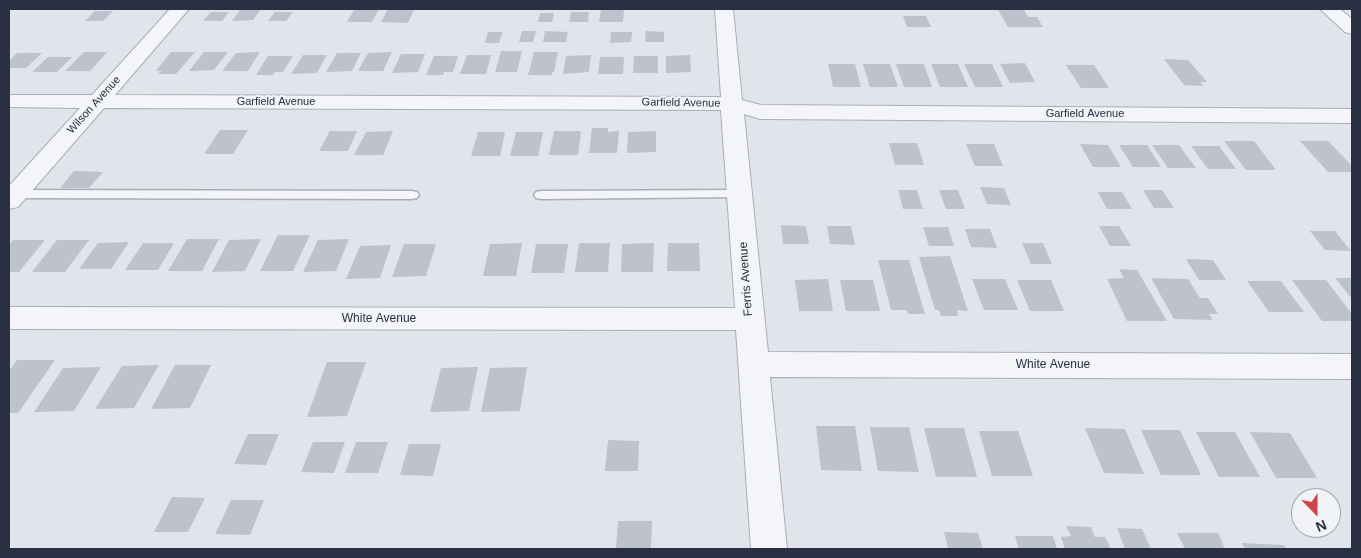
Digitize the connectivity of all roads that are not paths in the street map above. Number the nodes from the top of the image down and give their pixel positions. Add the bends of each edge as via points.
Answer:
1 (180, 9) edge
2 (724, 9) edge
3 (1329, 9) edge
4 (1352, 28) edge
5 (9, 100) edge
6 (97, 101) junction
7 (732, 104) junction
8 (1352, 116) edge
9 (740, 194) junction
10 (412, 195) dead end
11 (541, 195) dead end
12 (11, 196) edge
13 (9, 318) edge
14 (749, 319) junction
15 (754, 364) junction
16 (1352, 367) edge
17 (769, 549) edge

1 - 6 street, Wilson Avenue
2 - 7 street, Ferris Avenue
3 - 4 street
5 - 6 street, Garfield Avenue
6 - 7 street, Garfield Avenue
6 - 12 street, Wilson Avenue
7 - 8 street, Garfield Avenue via 760,112
7 - 9 street, Ferris Avenue
9 - 11 lane
9 - 14 street, Ferris Avenue
10 - 12 lane
13 - 14 street, White Avenue
14 - 15 street, Ferris Avenue
15 - 16 street, White Avenue
15 - 17 street, Ferris Avenue

